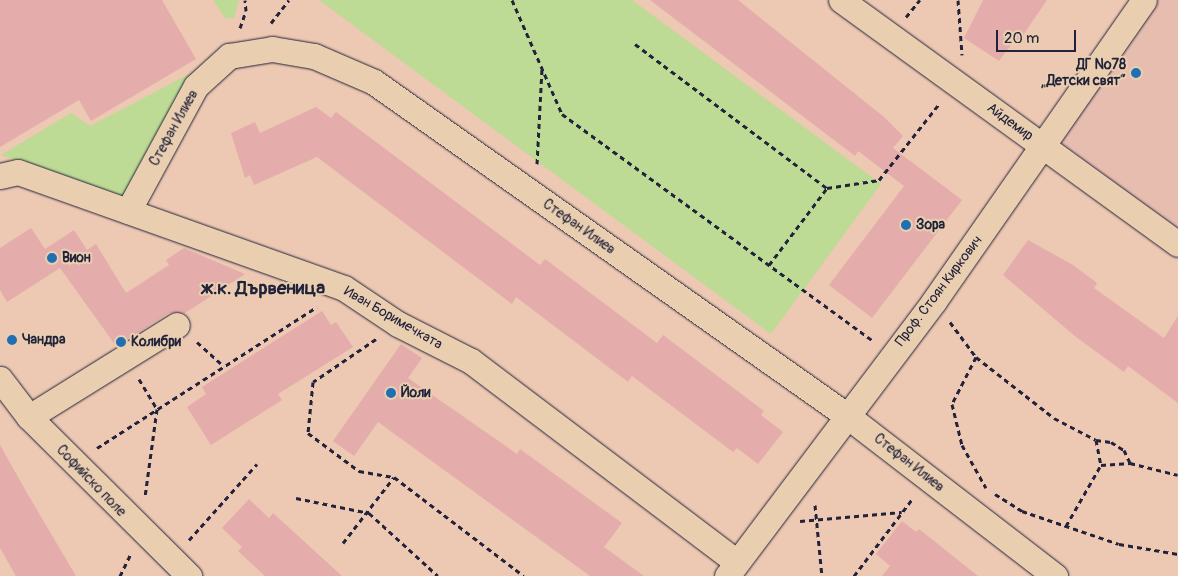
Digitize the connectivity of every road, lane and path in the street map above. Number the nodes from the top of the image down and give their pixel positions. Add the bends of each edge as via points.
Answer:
1 (512, 0) edge
2 (841, 0) edge
3 (958, 0) edge
4 (1144, 0) edge
5 (635, 44) dead end
6 (542, 68) junction
7 (964, 89) junction
8 (1042, 146) junction
9 (0, 176) edge
10 (827, 188) junction
11 (535, 196) junction
12 (128, 212) junction
13 (1178, 244) edge
14 (769, 265) junction
15 (934, 301) junction
16 (324, 302) dead end
17 (398, 324) junction
18 (177, 325) joint
19 (891, 354) junction
20 (126, 357) junction
21 (976, 357) junction
22 (224, 366) junction
23 (0, 379) edge
24 (157, 409) junction
25 (846, 415) junction
26 (29, 417) junction
27 (1096, 440) junction
28 (1130, 463) junction
29 (73, 464) junction
30 (257, 464) dead end
31 (810, 465) junction
32 (1101, 465) junction
33 (1178, 475) edge
34 (394, 477) junction
35 (928, 478) junction
36 (296, 498) dead end
37 (902, 512) junction
38 (369, 513) junction
39 (816, 520) junction
40 (767, 522) junction
41 (1066, 526) junction
42 (140, 532) junction
43 (343, 543) dead end
44 (1178, 554) edge
45 (180, 568) edge
46 (732, 569) edge
47 (438, 576) edge
48 (524, 576) edge
49 (822, 576) edge
50 (854, 576) edge
51 (1055, 576) edge

1 - 6 path
2 - 7 street, Айдемир
3 - 7 path
4 - 8 street, Проф. Стоян Киркович
5 - 10 path
6 - 11 path
6 - 14 path via 562,114
7 - 8 street, Айдемир
7 - 10 path via 937,105 879,180
8 - 13 street, Айдемир
8 - 15 street, Проф. Стоян Киркович
9 - 12 street, Иван Боримечката via 18,172
10 - 14 path
11 - 12 street, Стефан Илиев via 374,82 314,56 272,49 229,56 196,86
11 - 25 street, Стефан Илиев
12 - 17 street, Иван Боримечката via 344,288
14 - 19 path
15 - 19 street, Проф. Стоян Киркович
15 - 21 path
16 - 22 path
17 - 34 path via 313,382 308,433 359,471
17 - 46 street, Иван Боримечката via 470,361
18 - 20 street
18 - 22 path
19 - 25 street, Проф. Стоян Киркович
20 - 24 path
20 - 26 street
21 - 27 path via 1054,418
21 - 41 path via 952,404 962,445 985,488 1022,511
22 - 24 path
23 - 26 street, Софийско поле
24 - 29 path
24 - 42 path
25 - 31 street, Проф. Стоян Киркович
25 - 35 street, Стефан Илиев
26 - 29 street, Софийско поле
27 - 28 path via 1124,450
27 - 32 path
28 - 32 path
28 - 33 path
29 - 42 street, Софийско поле
30 - 45 path
31 - 39 path
31 - 40 street, Проф. Стоян Киркович
32 - 41 path
34 - 38 path
34 - 48 path
35 - 37 path
35 - 51 street, Стефан Илиев
36 - 38 path
37 - 39 path
37 - 50 path
38 - 43 path
38 - 47 path
39 - 40 path
39 - 49 path
40 - 46 street, Проф. Стоян Киркович
41 - 44 path via 1119,544
42 - 45 street, Софийско поле

